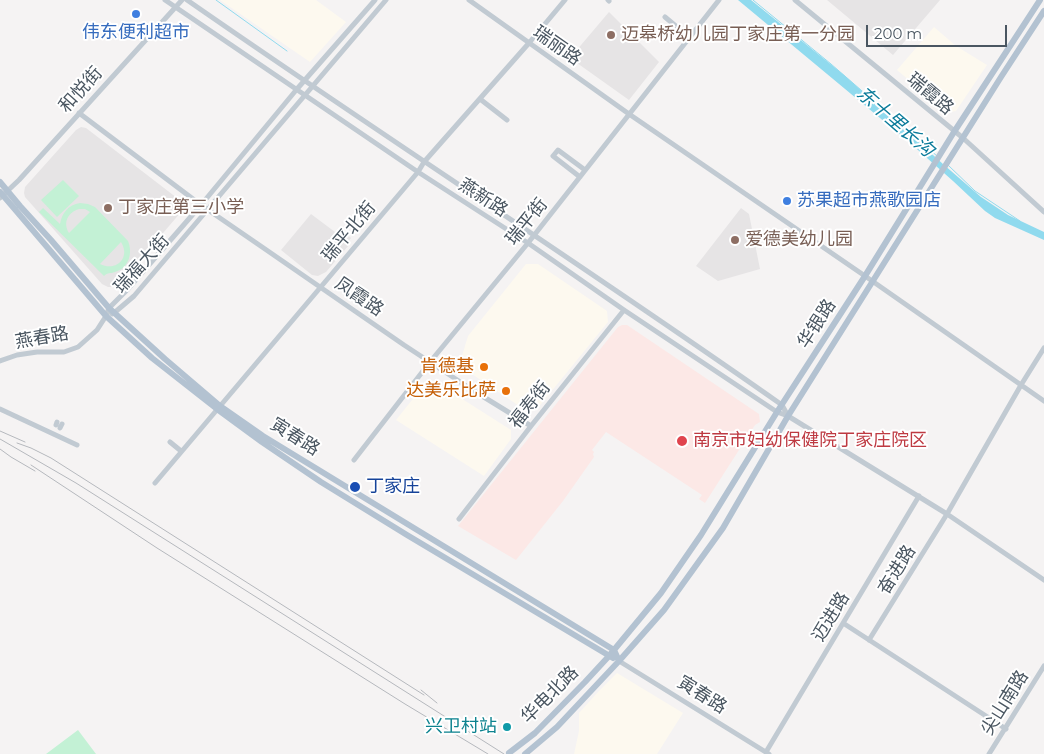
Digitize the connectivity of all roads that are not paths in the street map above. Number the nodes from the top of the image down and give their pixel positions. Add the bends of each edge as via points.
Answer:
1 (165, 0) edge
2 (182, 0) edge
3 (187, 0) edge
4 (375, 0) edge
5 (386, 0) edge
6 (469, 0) edge
7 (565, 0) edge
8 (720, 0) edge
9 (794, 0) edge
10 (1040, 0) edge
11 (175, 7) junction
12 (1044, 11) edge
13 (665, 17) dead end
14 (690, 38) junction
15 (529, 43) junction
16 (304, 81) junction
17 (312, 86) junction
18 (297, 89) junction
19 (305, 95) junction
20 (480, 99) junction
21 (79, 113) junction
22 (629, 114) junction
23 (507, 120) dead end
24 (954, 132) junction
25 (963, 138) junction
26 (424, 162) junction
27 (585, 170) junction
28 (418, 172) junction
29 (580, 176) junction
30 (0, 182) edge
31 (3, 194) edge
32 (201, 205) junction
33 (208, 210) junction
34 (1044, 212) edge
35 (534, 235) junction
36 (528, 243) junction
37 (865, 276) junction
38 (873, 281) junction
39 (320, 288) junction
40 (624, 310) junction
41 (112, 311) junction
42 (106, 316) junction
43 (1044, 348) edge
44 (0, 361) edge
45 (430, 362) junction
46 (1021, 385) junction
47 (1044, 401) edge
48 (782, 405) junction
49 (218, 407) junction
50 (0, 410) edge
51 (777, 412) junction
52 (788, 416) junction
53 (530, 426) junction
54 (170, 442) dead end
55 (77, 445) dead end
56 (181, 452) junction
57 (354, 460) dead end
58 (155, 483) dead end
59 (919, 496) junction
60 (947, 514) junction
61 (460, 519) dead end
62 (1044, 580) edge
63 (843, 624) junction
64 (869, 640) junction
65 (614, 650) junction
66 (609, 656) junction
67 (619, 661) junction
68 (1044, 666) edge
69 (1006, 729) junction
70 (509, 752) dead end
71 (767, 753) edge
72 (525, 754) edge
73 (989, 754) edge

1 - 11 street, 燕新路
2 - 11 street, 和悦街
3 - 16 street, 燕新路
4 - 16 street, 瑞福大街
5 - 17 street, 瑞福大街
6 - 15 street, 瑞丽路
7 - 15 street, 瑞平北街
8 - 14 street, 瑞平街
9 - 24 street, 瑞霞路
10 - 24 main road, 华银路
11 - 18 street, 燕新路
11 - 21 street, 和悦街
12 - 25 main road, 华银路
13 - 14 street
14 - 22 street, 瑞平街
15 - 20 street, 瑞平北街
15 - 22 street, 瑞丽路
16 - 17 street, 燕新路
16 - 18 street, 瑞福大街
17 - 19 street, 瑞福大街
17 - 26 street, 燕新路
18 - 19 street, 燕新路
18 - 32 street, 瑞福大街
19 - 28 street, 燕新路
19 - 33 street, 瑞福大街
20 - 23 street
20 - 26 street, 瑞平北街
21 - 31 street, 和悦街
21 - 32 street, 凤霞路
22 - 27 street, 瑞平街
22 - 37 street, 瑞丽路
24 - 25 street, 瑞霞路
24 - 37 main road, 华银路
25 - 34 street, 瑞霞路
25 - 38 main road, 华银路
26 - 28 street, 瑞平北街
26 - 35 street, 燕新路
27 - 29 street, 瑞平街
27 - 29 street via 558,150 553,156
28 - 36 street, 燕新路
28 - 39 street, 瑞平北街
29 - 35 street, 瑞平街
30 - 31 main road, 寅春路
31 - 41 main road, 寅春路 via 20,206
31 - 42 main road, 寅春路
32 - 33 street, 凤霞路
32 - 41 street, 瑞福大街
33 - 39 street, 凤霞路
33 - 41 street, 瑞福大街 via 134,296
35 - 36 street, 瑞平街
35 - 48 street, 燕新路
36 - 40 street, 燕新路
36 - 45 street, 瑞平街
37 - 38 street, 瑞丽路
37 - 48 main road, 华银路
38 - 46 street, 瑞丽路
38 - 52 main road, 华银路
39 - 45 street, 凤霞路
39 - 49 street, 瑞平北街
40 - 51 street, 燕新路
40 - 53 street, 福寿街
41 - 42 street, 瑞福大街
41 - 49 main road, 寅春路
42 - 44 street, 燕春路 via 97,330 78,347 64,352 17,355
42 - 49 main road, 寅春路 via 152,358
43 - 46 street, 奋进路
45 - 53 street, 凤霞路
45 - 57 street, 瑞平街
46 - 47 street, 瑞丽路
46 - 60 street, 奋进路
48 - 51 main road, 华银路
48 - 52 street, 燕新路
49 - 56 street, 瑞平北街
49 - 65 main road, 寅春路
49 - 66 main road, 寅春路 via 262,442 322,482
50 - 55 street via 57,428
51 - 52 street, 燕新路
51 - 65 main road, 华银路 via 701,535 661,593
52 - 59 street, 燕新路
52 - 67 main road, 华银路 via 723,528 664,610
53 - 61 street, 福寿街
54 - 56 street
56 - 58 street, 瑞平北街
59 - 60 street, 燕新路
59 - 63 street, 迈进路
60 - 62 street, 燕新路
60 - 64 street, 奋进路
63 - 64 street
63 - 71 street, 迈进路
64 - 69 street
65 - 66 main road, 华银路
65 - 67 main road
66 - 67 main road, 寅春路
66 - 70 main road, 华电北路 via 547,722
67 - 71 street, 寅春路
67 - 72 main road, 华电北路 via 557,727
68 - 69 street, 尖山南路
69 - 73 street, 尖山南路

